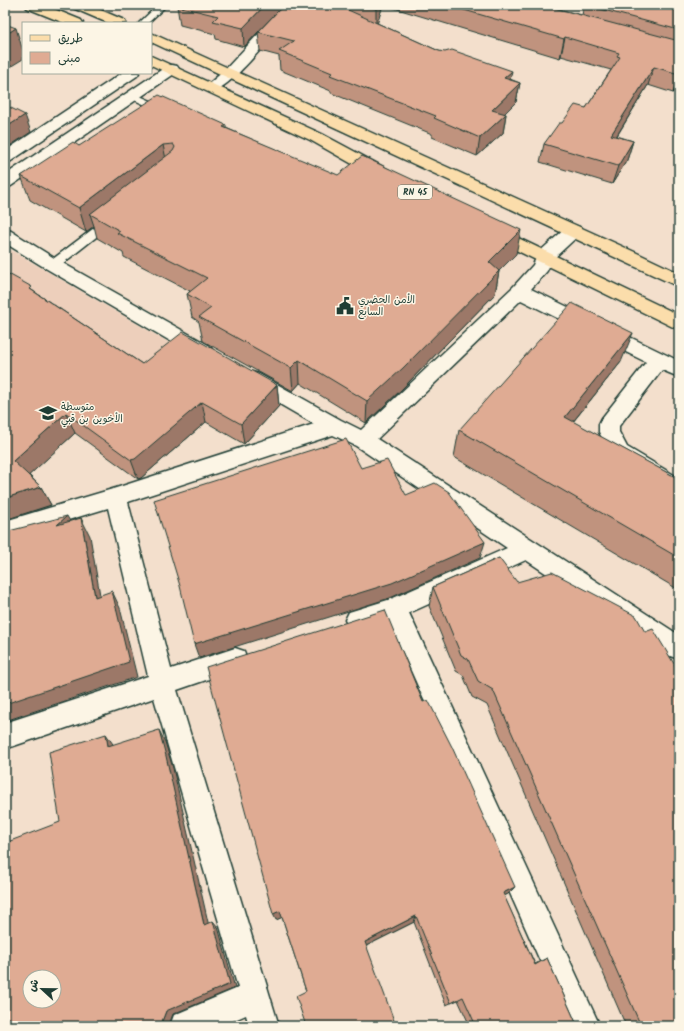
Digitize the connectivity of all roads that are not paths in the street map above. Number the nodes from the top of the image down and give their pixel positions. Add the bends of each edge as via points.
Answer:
1 (32, 5) edge
2 (78, 5) edge
3 (163, 5) edge
4 (292, 11) edge
5 (74, 22) edge
6 (117, 22) edge
7 (144, 22) edge
8 (152, 37) edge
9 (152, 60) edge
10 (172, 69) junction
11 (131, 74) edge
12 (230, 74) junction
13 (212, 88) junction
14 (133, 96) junction
15 (175, 116) edge
16 (5, 158) edge
17 (5, 182) edge
18 (398, 183) edge
19 (119, 214) edge
20 (474, 223) edge
21 (573, 231) junction
22 (5, 235) edge
23 (544, 258) junction
24 (53, 265) junction
25 (679, 281) edge
26 (519, 291) junction
27 (679, 323) edge
28 (218, 359) edge
29 (659, 360) junction
30 (679, 370) edge
31 (238, 371) edge
32 (334, 426) junction
33 (363, 440) junction
34 (679, 489) edge
35 (116, 497) junction
36 (5, 530) edge
37 (526, 549) junction
38 (395, 608) junction
39 (335, 627) edge
40 (260, 651) edge
41 (673, 656) edge
42 (162, 682) junction
43 (5, 736) edge
44 (255, 996) junction
45 (185, 1026) edge
46 (264, 1026) edge
47 (585, 1026) edge

1 - 5 main road
2 - 6 main road
3 - 7 lane
4 - 12 street via 276,22
8 - 12 main road
9 - 10 main road, RN 45
10 - 13 main road, RN 45
10 - 14 street
11 - 16 street
12 - 13 street
12 - 21 main road
13 - 18 main road, RN 45 via 316,137
14 - 15 lane
14 - 17 street
19 - 24 lane
20 - 23 main road
21 - 23 street
21 - 25 main road
22 - 24 street
23 - 26 street via 542,267
23 - 27 main road
24 - 28 street
26 - 29 street
26 - 33 street
29 - 30 street
29 - 34 street via 610,424 609,432 620,453
31 - 32 street
32 - 33 street
32 - 35 street
33 - 37 street
35 - 36 street
35 - 42 street
37 - 38 street
37 - 41 street via 642,625
38 - 39 street
38 - 47 street
40 - 42 street
42 - 43 street
42 - 44 street
44 - 45 street
44 - 46 street

